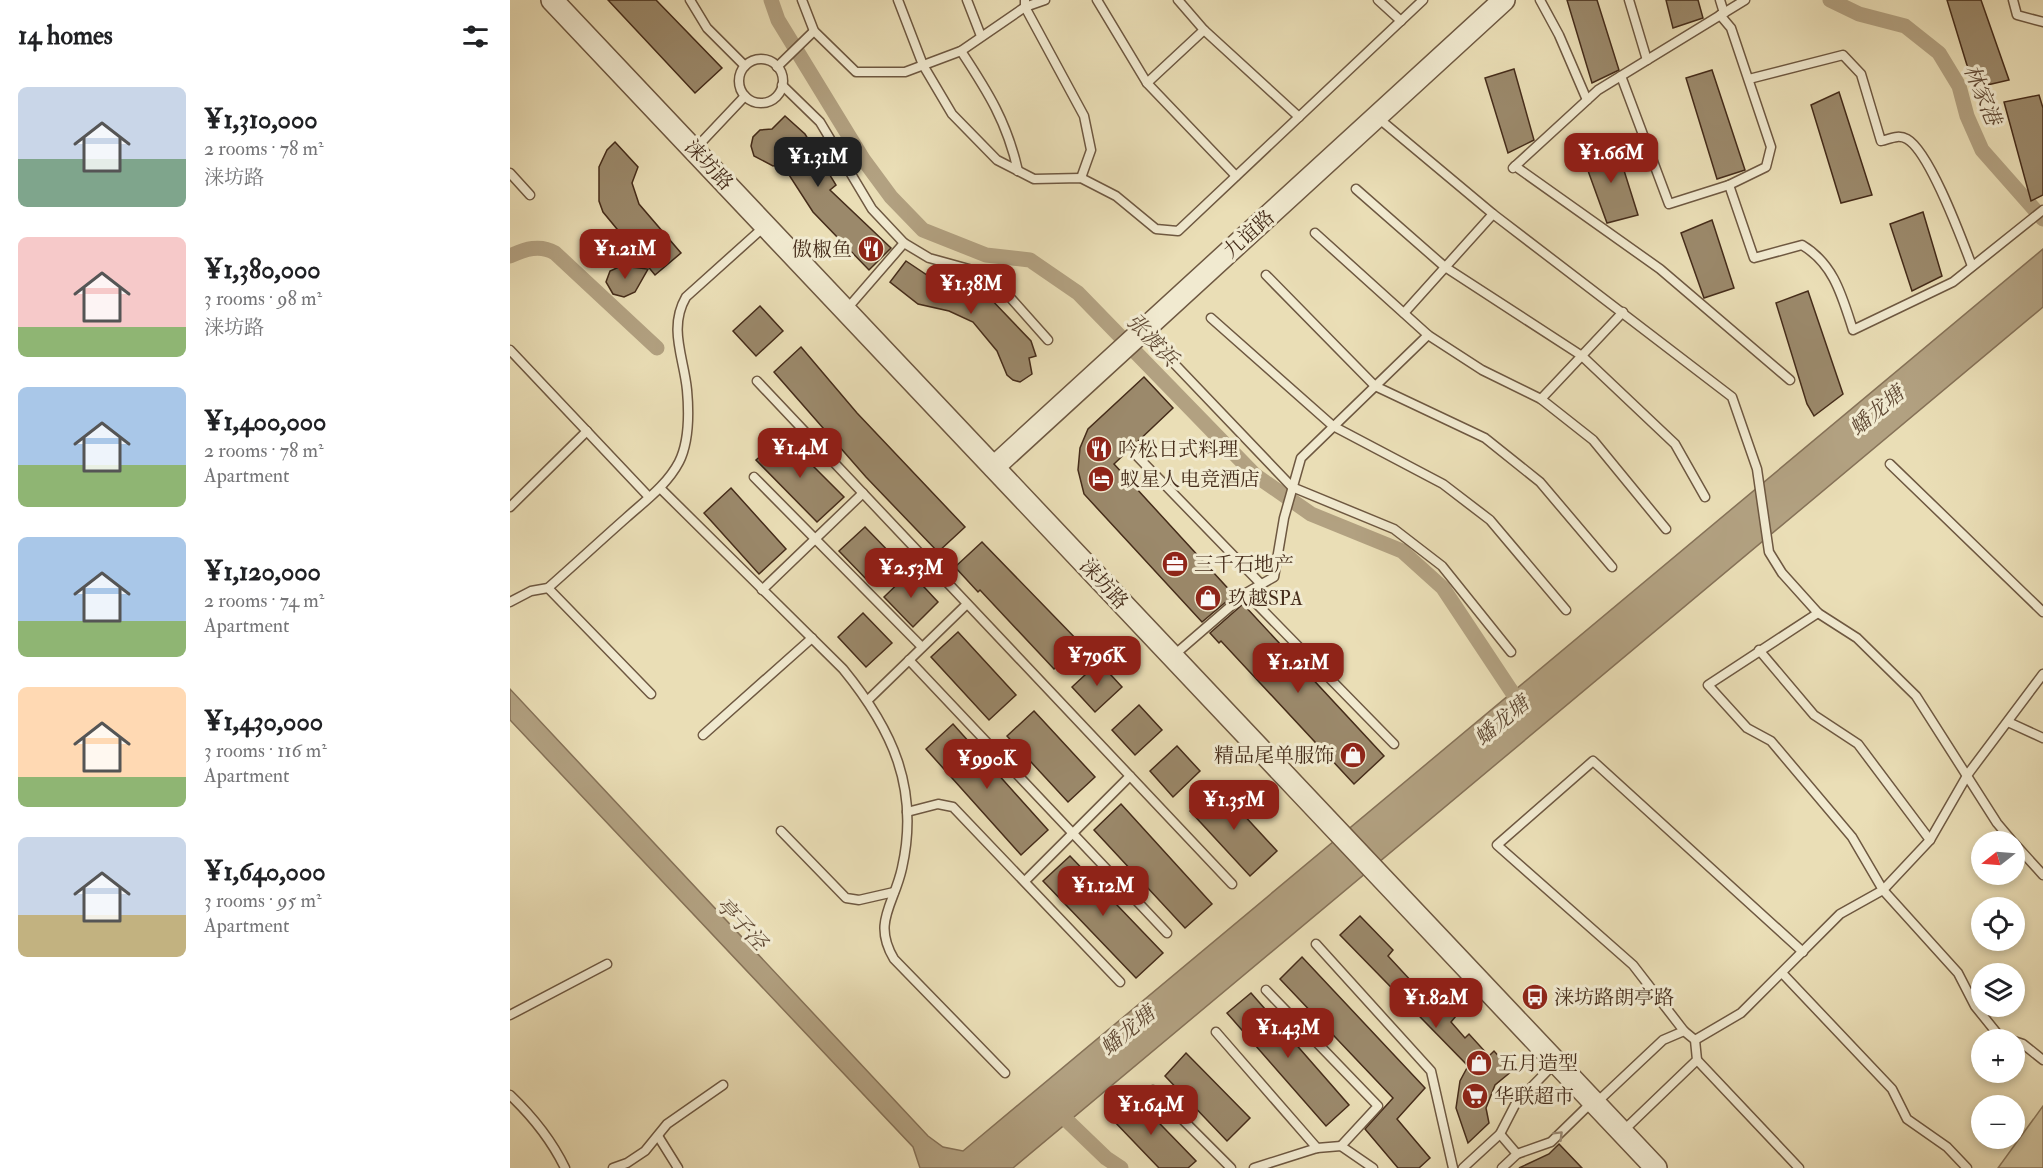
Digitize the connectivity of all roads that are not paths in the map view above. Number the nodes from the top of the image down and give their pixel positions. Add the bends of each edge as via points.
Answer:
1 (552, 0) edge
2 (690, 0) edge
3 (802, 0) edge
4 (898, 0) edge
5 (967, 0) edge
6 (1045, 0) edge
7 (1097, 0) edge
8 (1178, 0) edge
9 (1378, 0) edge
10 (1423, 0) edge
11 (1504, 0) edge
12 (1539, 0) edge
13 (1629, 0) edge
14 (1720, 0) edge
15 (1745, 0) edge
16 (2013, 0) edge
17 (1025, 4) edge
18 (1722, 14) junction
19 (1401, 21) junction
20 (2043, 22) edge
21 (1204, 30) junction
22 (814, 31) junction
23 (981, 36) junction
24 (961, 51) junction
25 (1647, 60) junction
26 (923, 64) junction
27 (745, 66) junction
28 (777, 67) junction
29 (1621, 76) junction
30 (1749, 79) junction
31 (1147, 83) junction
32 (782, 85) junction
33 (745, 96) junction
34 (1587, 100) junction
35 (1299, 117) junction
36 (1377, 117) junction
37 (694, 150) junction
38 (1018, 171) junction
39 (510, 173) edge
40 (1236, 176) junction
41 (1082, 178) junction
42 (1729, 185) junction
43 (1356, 189) dead end
44 (530, 195) dead end
45 (2043, 210) edge
46 (1493, 214) junction
47 (765, 225) junction
48 (1315, 233) dead end
49 (904, 243) junction
50 (1445, 267) junction
51 (1972, 267) junction
52 (1266, 275) dead end
53 (845, 310) junction
54 (1623, 312) junction
55 (1404, 313) junction
56 (1212, 318) dead end
57 (1428, 335) junction
58 (1048, 340) dead end
59 (510, 350) edge
60 (1166, 355) dead end
61 (1582, 356) junction
62 (1790, 380) dead end
63 (757, 381) dead end
64 (1375, 386) junction
65 (1541, 399) junction
66 (1333, 426) junction
67 (587, 431) junction
68 (1135, 454) dead end
69 (1890, 464) dead end
70 (994, 467) junction
71 (754, 477) dead end
72 (660, 488) junction
73 (1292, 488) junction
74 (863, 493) junction
75 (1705, 497) dead end
76 (649, 498) junction
77 (510, 507) edge
78 (1666, 529) dead end
79 (815, 539) junction
80 (1612, 567) dead end
81 (1261, 584) junction
82 (548, 588) junction
83 (762, 590) junction
84 (1246, 593) junction
85 (510, 602) edge
86 (967, 604) junction
87 (1566, 610) dead end
88 (2043, 612) edge
89 (1818, 613) junction
90 (812, 638) junction
91 (922, 647) junction
92 (1759, 650) junction
93 (1511, 652) dead end
94 (1173, 656) junction
95 (909, 660) junction
96 (2043, 674) edge
97 (651, 694) dead end
98 (868, 700) junction
99 (2008, 723) junction
100 (703, 735) dead end
101 (2043, 738) edge
102 (1394, 744) dead end
103 (1968, 774) junction
104 (1130, 776) junction
105 (907, 812) junction
106 (781, 831) dead end
107 (2004, 831) edge
108 (1072, 833) junction
109 (1930, 840) junction
110 (2025, 855) edge
111 (2043, 875) edge
112 (1025, 881) junction
113 (1232, 884) dead end
114 (1883, 890) junction
115 (894, 892) junction
116 (1167, 933) dead end
117 (1316, 944) dead end
118 (1803, 952) junction
119 (607, 964) dead end
120 (1783, 974) junction
121 (1120, 982) dead end
122 (1266, 990) dead end
123 (510, 1015) edge
124 (1994, 1029) edge
125 (1684, 1031) junction
126 (1215, 1032) dead end
127 (1695, 1040) junction
128 (2025, 1046) edge
129 (1697, 1060) junction
130 (2043, 1060) edge
131 (1556, 1061) junction
132 (1005, 1073) dead end
133 (723, 1084) dead end
134 (1153, 1090) dead end
135 (510, 1095) edge
136 (1594, 1102) junction
137 (1622, 1132) junction
138 (1500, 1134) junction
139 (658, 1136) junction
140 (1341, 1146) junction
141 (1317, 1148) junction
142 (1517, 1154) junction
143 (565, 1168) edge
144 (613, 1168) edge
145 (678, 1168) edge
146 (1231, 1168) edge
147 (1254, 1168) edge
148 (1373, 1168) edge
149 (1454, 1168) edge
150 (1463, 1168) edge
151 (1502, 1168) edge
152 (1656, 1168) edge
153 (1799, 1168) edge
154 (1967, 1168) edge

1 - 37 street, 涞坊路
2 - 27 lane via 707,28
3 - 22 lane
4 - 26 lane
5 - 23 lane
6 - 17 lane
7 - 31 lane
8 - 21 lane
9 - 19 lane
10 - 19 lane
11 - 36 street, 九谊路
12 - 34 lane
13 - 25 lane
14 - 18 lane
15 - 18 lane
16 - 20 lane via 2017,15
17 - 23 lane
17 - 41 lane via 1084,116 1091,150
18 - 25 lane
18 - 30 lane
19 - 35 lane
21 - 31 lane
21 - 35 lane
22 - 26 lane via 856,72 905,72
22 - 28 lane
23 - 24 lane
24 - 26 lane
24 - 38 lane via 996,105 1011,140
25 - 29 lane
26 - 38 lane via 952,114 997,160
27 - 28 lane via 765,59
27 - 33 lane via 740,84
28 - 32 lane
29 - 34 lane
29 - 42 lane via 1669,204
30 - 42 lane via 1772,147 1766,167
30 - 51 lane via 1843,55 1861,74 1881,141 1898,136 1909,140 1936,179
31 - 40 lane
32 - 33 lane via 770,100 757,102
32 - 49 lane via 820,122 872,209
33 - 37 lane
34 - 62 lane via 1514,168 1660,268
35 - 40 lane
36 - 46 lane
36 - 70 street, 九谊路
37 - 47 street, 涞坊路
38 - 41 lane via 1034,179
39 - 44 lane
40 - 41 lane via 1178,231 1156,229 1116,196
42 - 51 lane via 1754,258 1802,245 1816,253 1832,272 1853,330 1953,282
43 - 50 lane
45 - 51 lane
46 - 50 lane
46 - 54 lane
47 - 53 street, 涞坊路
47 - 72 lane via 686,297 680,308 677,334 687,392 686,438 680,461
48 - 55 lane
49 - 53 lane
49 - 58 lane via 929,258 969,269 1000,286
50 - 55 lane
50 - 61 lane
52 - 64 lane
53 - 70 street, 涞坊路
54 - 61 lane
54 - 89 lane via 1732,398 1757,469 1769,552 1782,573
55 - 57 lane
56 - 66 lane
57 - 64 lane
57 - 65 lane via 1482,370
59 - 67 lane
60 - 73 lane
61 - 65 lane
61 - 75 lane via 1675,444
63 - 74 lane
64 - 66 lane
64 - 80 lane via 1485,438 1540,482
65 - 78 lane via 1593,440
66 - 73 lane via 1301,458
66 - 87 lane via 1443,484 1490,520
67 - 76 lane
67 - 77 lane
68 - 81 lane
69 - 88 lane
70 - 94 street, 涞坊路
71 - 79 lane
72 - 76 lane
72 - 83 lane
73 - 81 lane via 1274,577
73 - 93 lane via 1394,529 1442,566
74 - 79 lane
74 - 86 lane
76 - 82 lane
79 - 83 lane
79 - 91 lane
81 - 84 lane
82 - 85 lane via 531,591
82 - 97 lane
83 - 90 lane
84 - 94 lane
84 - 102 lane
86 - 91 lane
86 - 104 lane
89 - 92 lane
89 - 103 lane via 1857,638 1916,696
90 - 98 lane
90 - 100 lane
91 - 95 lane
92 - 109 lane via 1814,715 1858,744
92 - 114 lane via 1708,685 1747,728 1771,741 1852,837
94 - 131 street, 涞坊路
95 - 98 lane
95 - 108 lane
96 - 99 lane
98 - 105 lane via 892,741 906,784
99 - 101 lane
99 - 103 lane
103 - 107 lane
103 - 109 lane
104 - 108 lane
104 - 113 lane
105 - 112 lane via 938,804 953,807
105 - 115 lane via 902,868
106 - 115 lane via 846,898 859,900
108 - 112 lane
108 - 116 lane
109 - 114 lane
110 - 111 lane
112 - 121 lane
114 - 118 lane via 1840,914
114 - 124 lane via 1958,973 1975,1006
115 - 132 lane via 883,927 885,943 894,959
117 - 149 lane via 1431,1071
118 - 120 lane
118 - 125 lane via 1593,761 1497,845 1633,965
119 - 123 lane
120 - 127 lane via 1741,1013
120 - 154 lane via 1892,1089 1907,1119 1947,1146
122 - 140 lane via 1378,1106
125 - 127 lane
125 - 136 lane via 1663,1040
126 - 141 lane
127 - 129 lane
128 - 130 lane
129 - 137 lane
129 - 153 lane
131 - 136 street, 涞坊路
131 - 138 lane via 1516,1103
133 - 139 lane via 667,1124
134 - 146 lane
135 - 143 lane via 537,1121
136 - 137 street, 涞坊路
142 -> 136 lane via 1551,1143
137 - 152 street, 涞坊路
138 - 142 lane
138 - 150 lane
139 - 144 lane via 645,1151
139 - 145 lane
140 - 141 lane
140 - 148 lane
141 - 147 lane
142 - 151 lane

